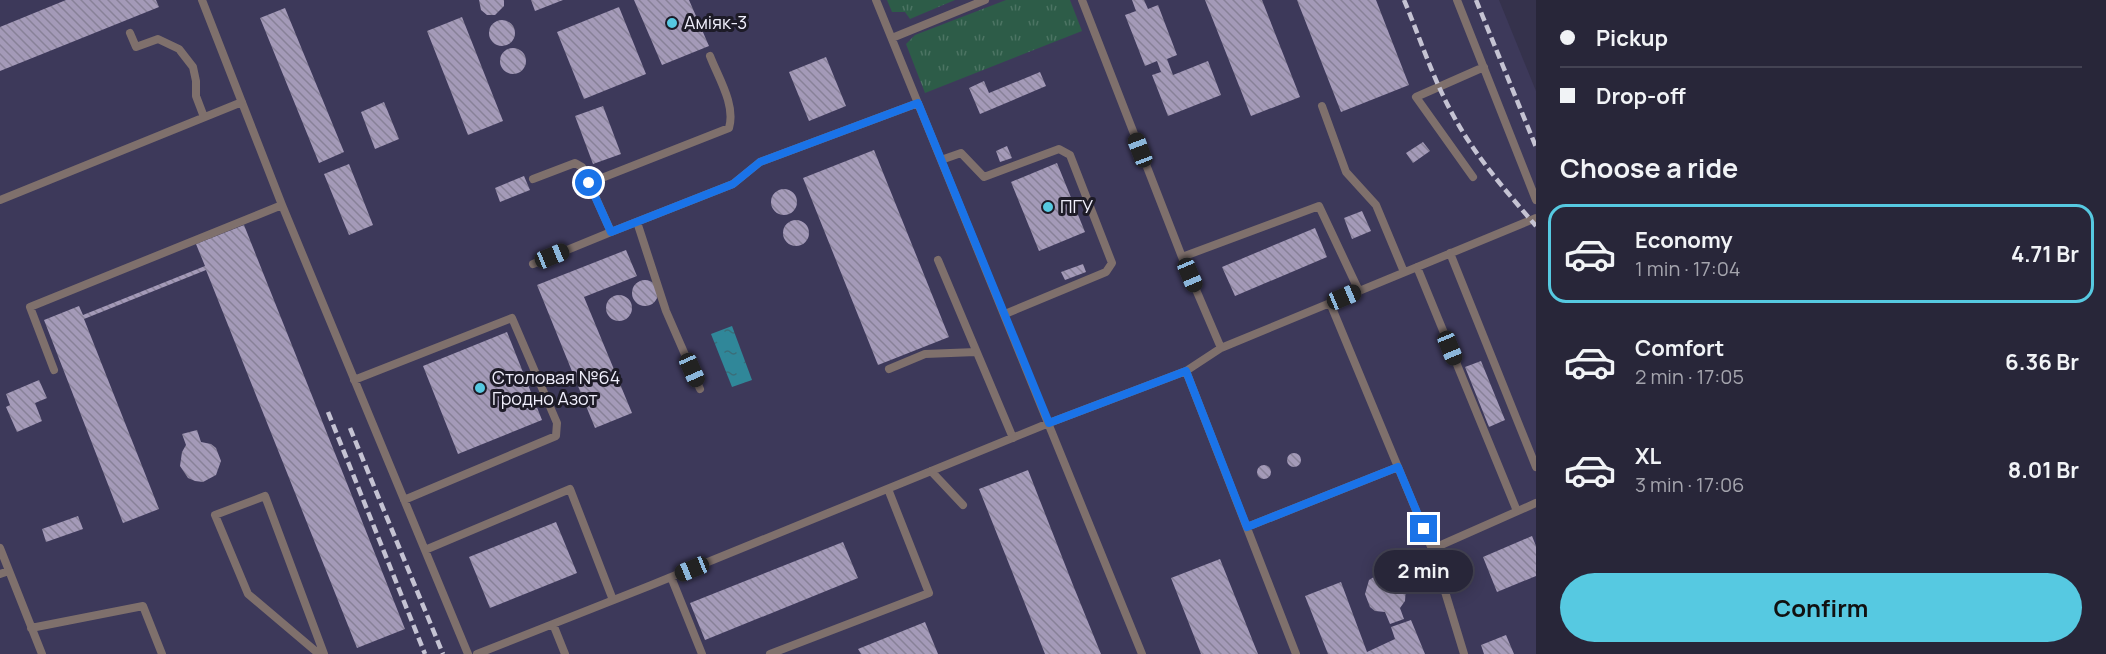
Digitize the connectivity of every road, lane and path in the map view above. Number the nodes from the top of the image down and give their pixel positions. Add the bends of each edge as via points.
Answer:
1 (202, 0) edge
2 (876, 0) edge
3 (985, 0) edge
4 (1082, 0) edge
5 (1456, 0) edge
6 (130, 33) dead end
7 (892, 38) junction
8 (710, 56) dead end
9 (1484, 67) junction
10 (242, 102) junction
11 (918, 103) junction
12 (1322, 106) dead end
13 (204, 117) junction
14 (942, 160) junction
15 (1473, 177) dead end
16 (533, 179) dead end
17 (589, 183) junction
18 (0, 200) edge
19 (1536, 200) edge
20 (282, 205) junction
21 (1536, 218) edge
22 (637, 222) junction
23 (611, 232) junction
24 (1450, 253) junction
25 (1182, 257) junction
26 (938, 260) dead end
27 (533, 264) dead end
28 (1417, 267) junction
29 (1404, 272) junction
30 (1359, 291) junction
31 (1330, 303) junction
32 (1005, 314) junction
33 (1221, 348) junction
34 (976, 352) junction
35 (889, 369) dead end
36 (54, 370) dead end
37 (1186, 371) junction
38 (354, 380) junction
39 (700, 389) dead end
40 (1049, 423) junction
41 (1013, 438) junction
42 (1398, 467) junction
43 (1536, 467) edge
44 (931, 471) junction
45 (888, 489) junction
46 (404, 500) junction
47 (1536, 503) edge
48 (963, 505) dead end
49 (1517, 511) junction
50 (1247, 527) junction
51 (0, 548) edge
52 (1432, 549) junction
53 (425, 550) junction
54 (9, 571) junction
55 (0, 574) edge
56 (670, 578) junction
57 (613, 600) junction
58 (553, 624) junction
59 (31, 628) junction
60 (42, 654) edge
61 (162, 654) edge
62 (319, 654) edge
63 (324, 654) edge
64 (468, 654) edge
65 (477, 654) edge
66 (565, 654) edge
67 (702, 654) edge
68 (770, 654) edge
69 (1142, 654) edge
70 (1296, 654) edge
71 (1464, 654) edge

1 - 10 lane
2 - 7 lane
3 - 7 lane
4 - 25 lane
5 - 9 lane
6 - 13 lane via 136,47 158,39 179,49 193,67 196,96
7 - 11 lane
8 - 17 lane via 731,108 729,128
9 - 15 lane via 1416,97
9 - 19 lane
10 - 13 lane
10 - 20 lane
11 - 14 lane
11 - 22 lane via 760,162 733,184
12 - 29 lane via 1346,172 1376,205
13 - 18 lane
14 - 32 lane
14 - 32 lane via 961,153 984,177 1059,149 1070,155 1112,263 1106,272
16 - 17 lane via 574,164 582,167
17 - 23 lane
20 - 36 lane via 30,307
20 - 38 lane
21 - 24 lane
22 - 23 lane
22 - 39 lane via 666,311
23 - 27 lane
24 - 28 lane
24 - 43 lane
25 - 30 lane via 1319,206
25 - 33 lane
26 - 34 lane
28 - 29 lane
28 - 49 lane
29 - 30 lane
30 - 31 lane
31 - 33 lane
31 - 42 lane
32 - 40 lane
33 - 37 lane
34 - 35 lane via 925,354
34 - 41 lane
37 - 40 lane
37 - 50 lane
38 - 46 lane
38 - 46 lane via 512,318 557,423 556,436
40 - 41 lane
40 - 69 lane
41 - 44 lane
42 - 50 lane
42 - 52 lane
44 - 45 lane
44 - 48 lane
45 - 56 lane
45 - 68 lane via 929,593
46 - 53 lane
47 - 49 lane
49 - 52 lane
50 - 70 lane
51 - 54 lane
52 - 71 lane
53 - 57 lane via 570,489
53 - 64 lane
54 - 55 lane
54 - 59 lane
56 - 57 lane
56 - 67 lane
57 - 58 lane
58 - 65 lane
58 - 66 lane
59 - 60 lane
59 - 61 lane via 142,606
62 - 63 lane via 248,594 215,515 265,496

